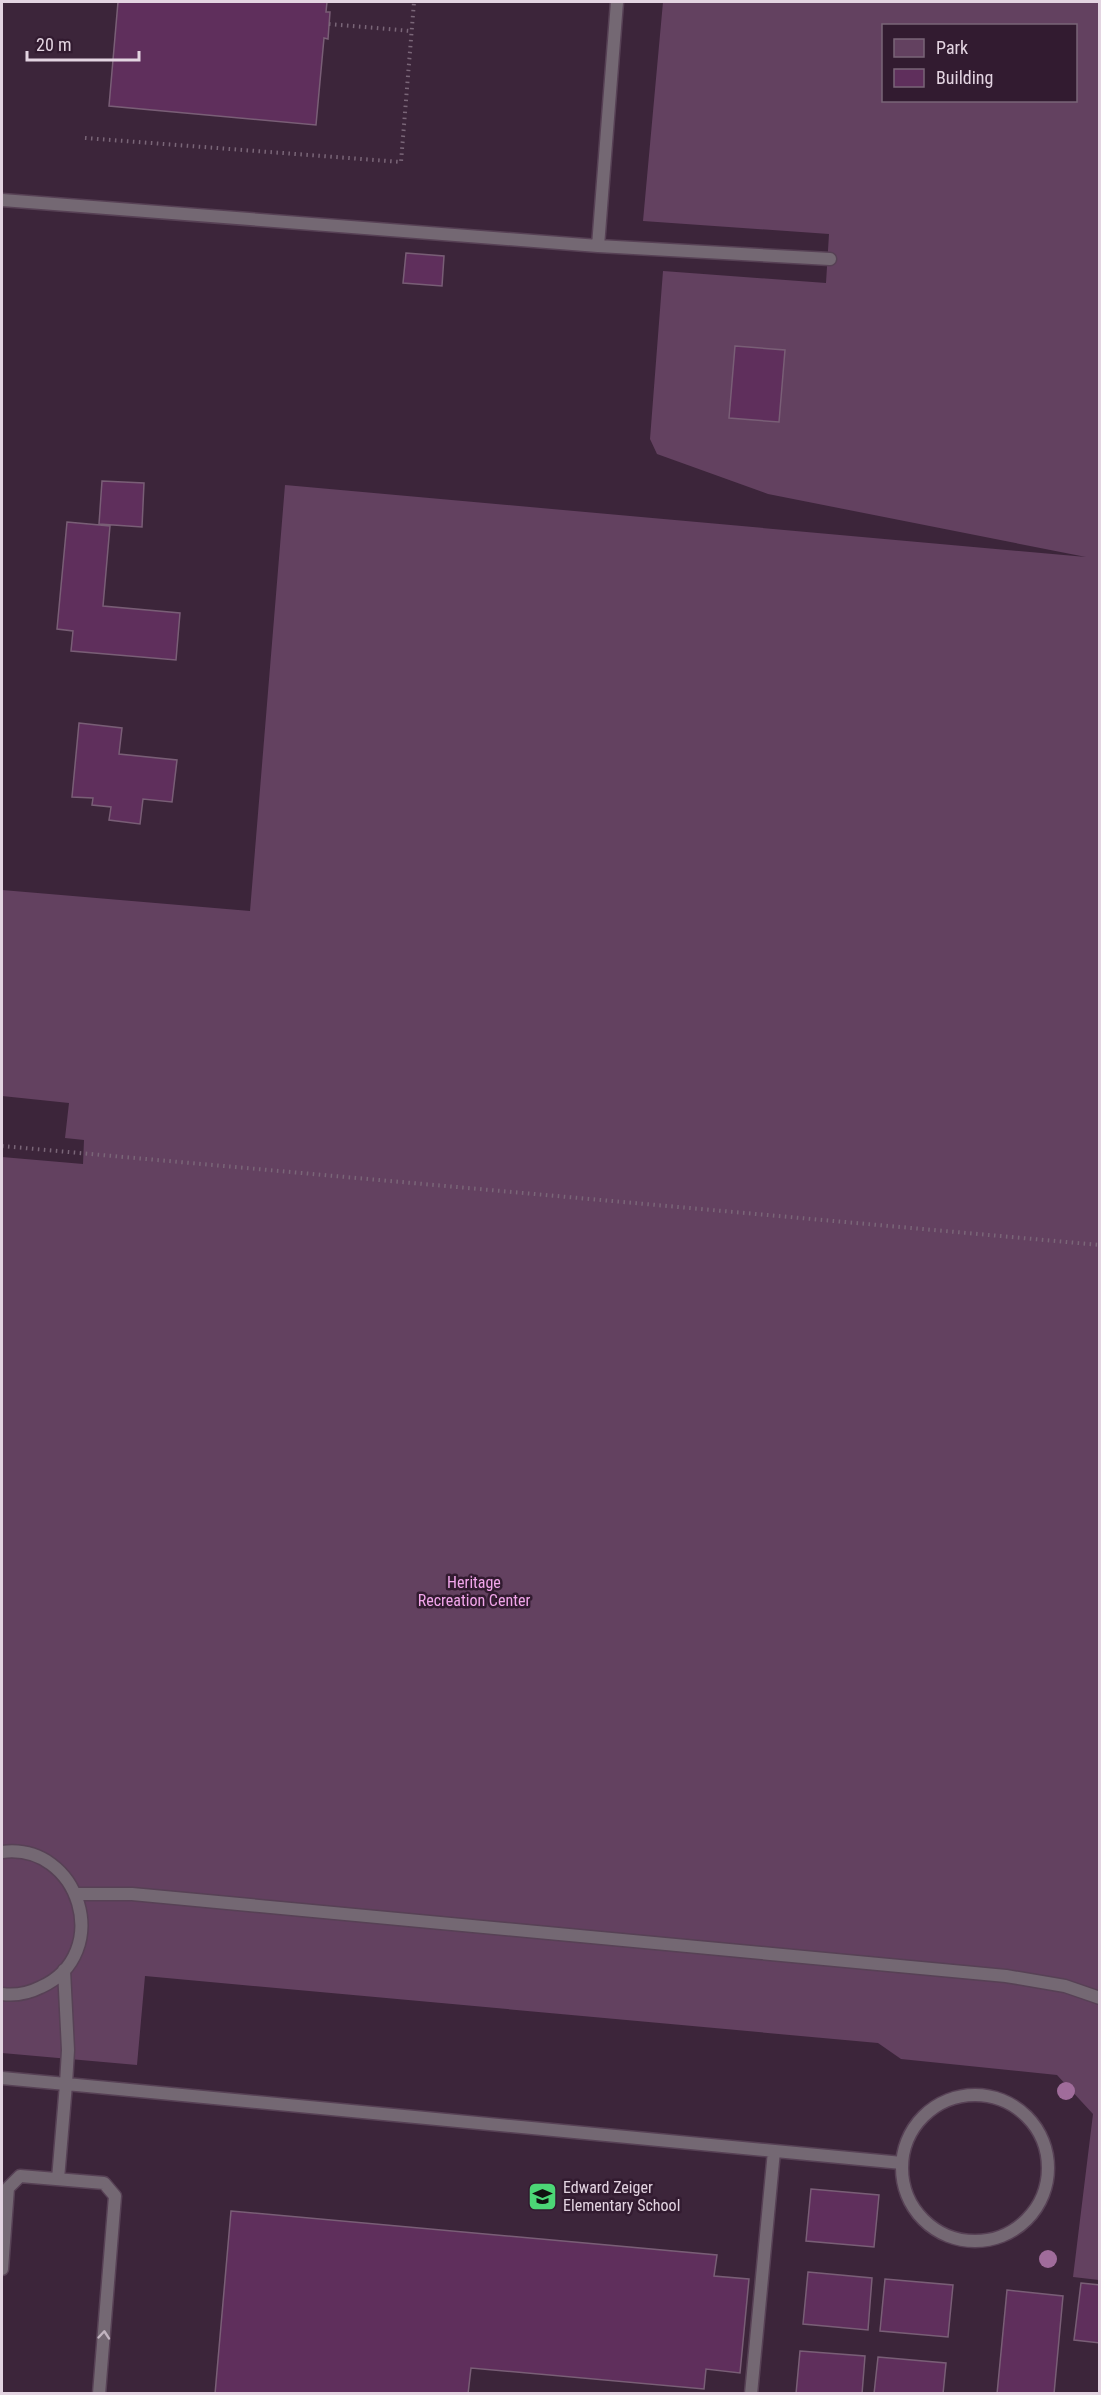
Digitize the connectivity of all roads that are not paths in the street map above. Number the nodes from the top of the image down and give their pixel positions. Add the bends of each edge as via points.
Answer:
1 (617, 2) edge
2 (2, 200) edge
3 (598, 246) junction
4 (830, 259) dead end
5 (2, 1852) edge
6 (76, 1894) junction
7 (64, 1970) junction
8 (2, 1994) edge
9 (1100, 1998) edge
10 (2, 2078) edge
11 (66, 2084) junction
12 (774, 2151) junction
13 (902, 2163) junction
14 (58, 2180) junction
15 (2, 2269) edge
16 (99, 2394) edge
17 (751, 2394) edge

1 - 3 lane
2 - 3 lane
3 - 4 lane
5 - 6 lane via 31,1854 50,1863
6 - 7 lane via 82,1913 81,1934 75,1954
6 - 9 lane via 132,1894 994,1975 1065,1986
7 - 8 lane via 48,1984 29,1992
7 - 11 lane
10 - 11 lane
11 - 12 lane
11 - 14 lane
12 - 13 lane
12 - 17 lane
13 - 13 lane via 904,2187 914,2209 931,2227 953,2238 977,2242 1001,2237 1033,2213 1047,2183 1049,2159 1042,2136 1028,2117 1008,2102 985,2095 961,2096 939,2104 920,2120 907,2140
14 - 15 lane via 20,2176 8,2188
16 -> 14 lane via 115,2196 104,2183

